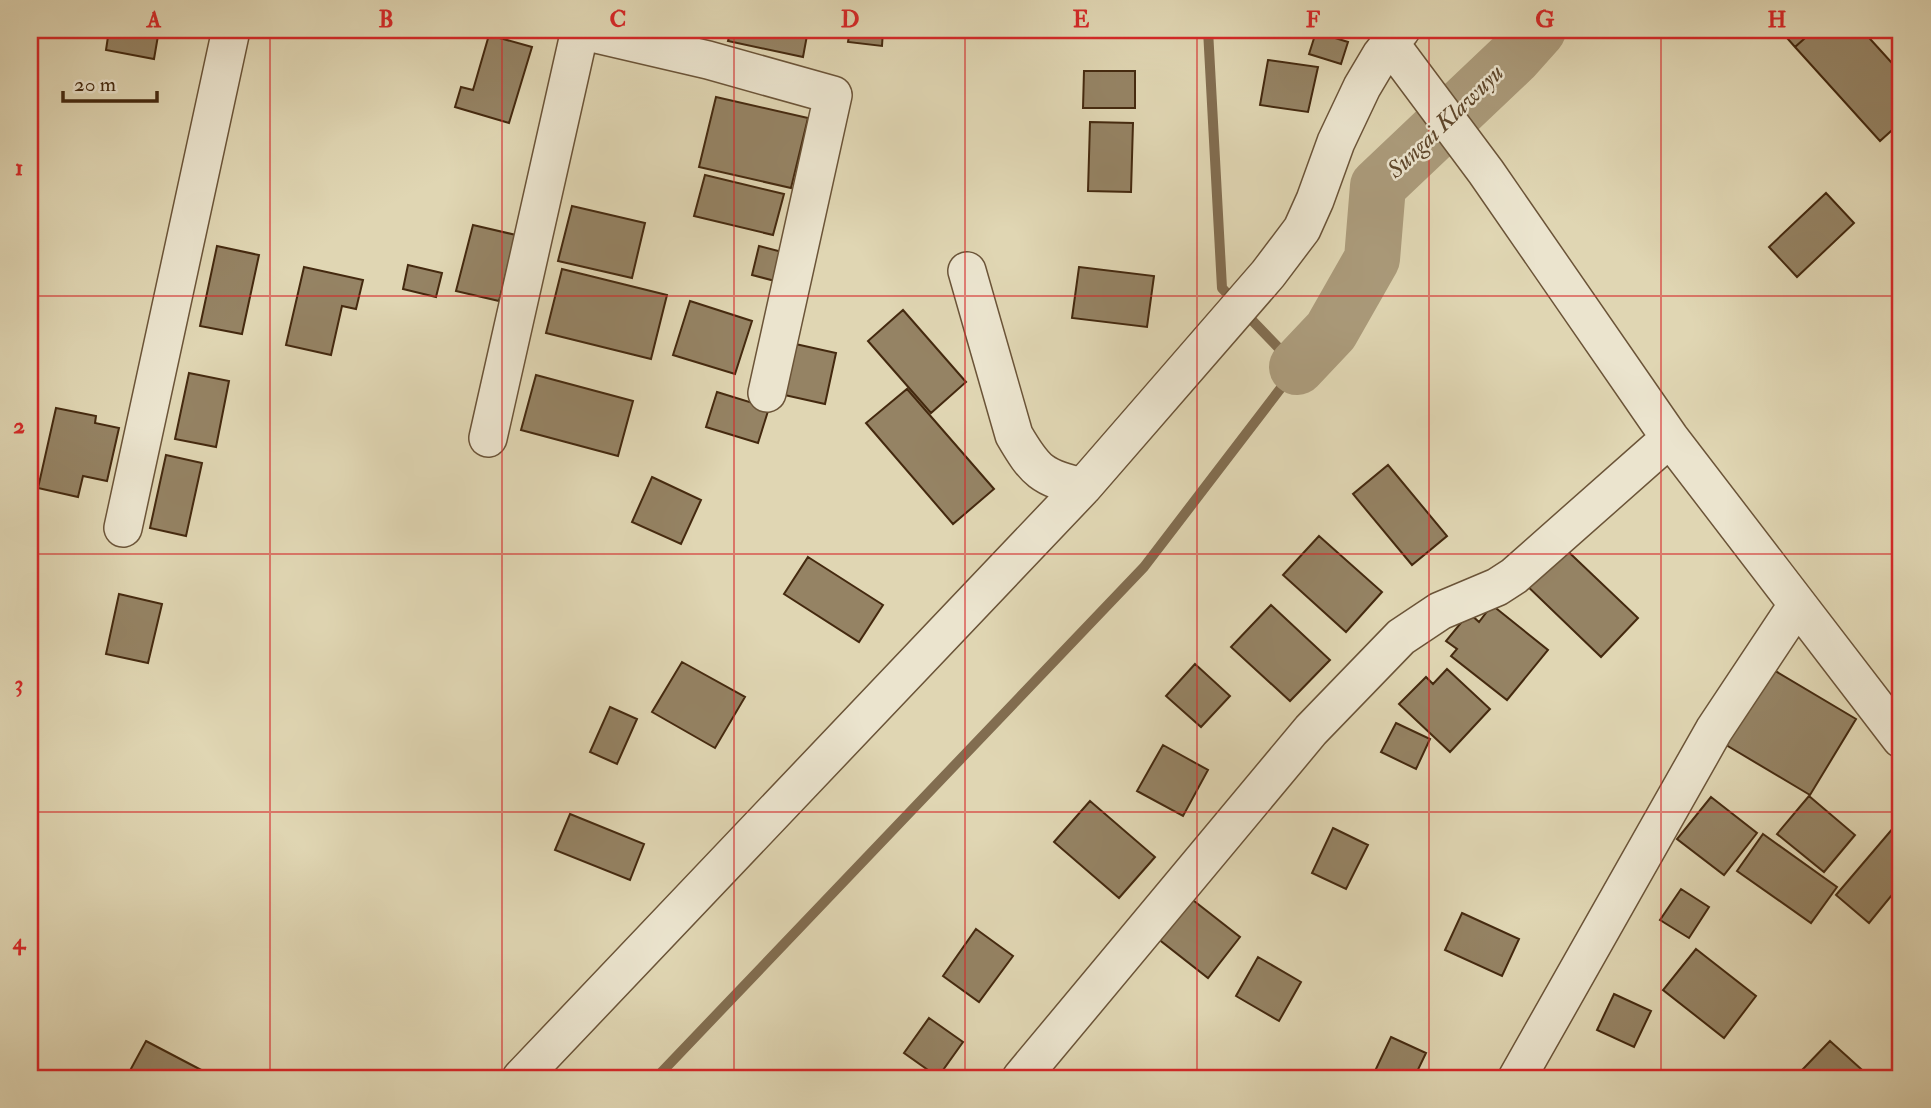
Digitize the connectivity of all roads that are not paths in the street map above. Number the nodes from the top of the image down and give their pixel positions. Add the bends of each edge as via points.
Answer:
1 (231, 30) edge
2 (580, 30) edge
3 (1398, 44) edge
4 (967, 271) dead end
5 (767, 393) dead end
6 (488, 438) dead end
7 (1670, 438) junction
8 (1083, 487) junction
9 (123, 528) dead end
10 (1797, 606) junction
11 (1901, 739) edge
12 (521, 1078) edge
13 (1021, 1078) edge
14 (1517, 1078) edge

1 - 9 street
2 - 5 street via 833,95
2 - 6 street
3 - 7 street
3 - 8 street via 1362,88 1302,229
4 - 8 street via 1014,435 1041,472
7 - 10 street
7 - 13 street via 1514,576 1440,611 1401,637 1311,730
8 - 12 street
10 - 11 street
10 - 14 street via 1714,730

